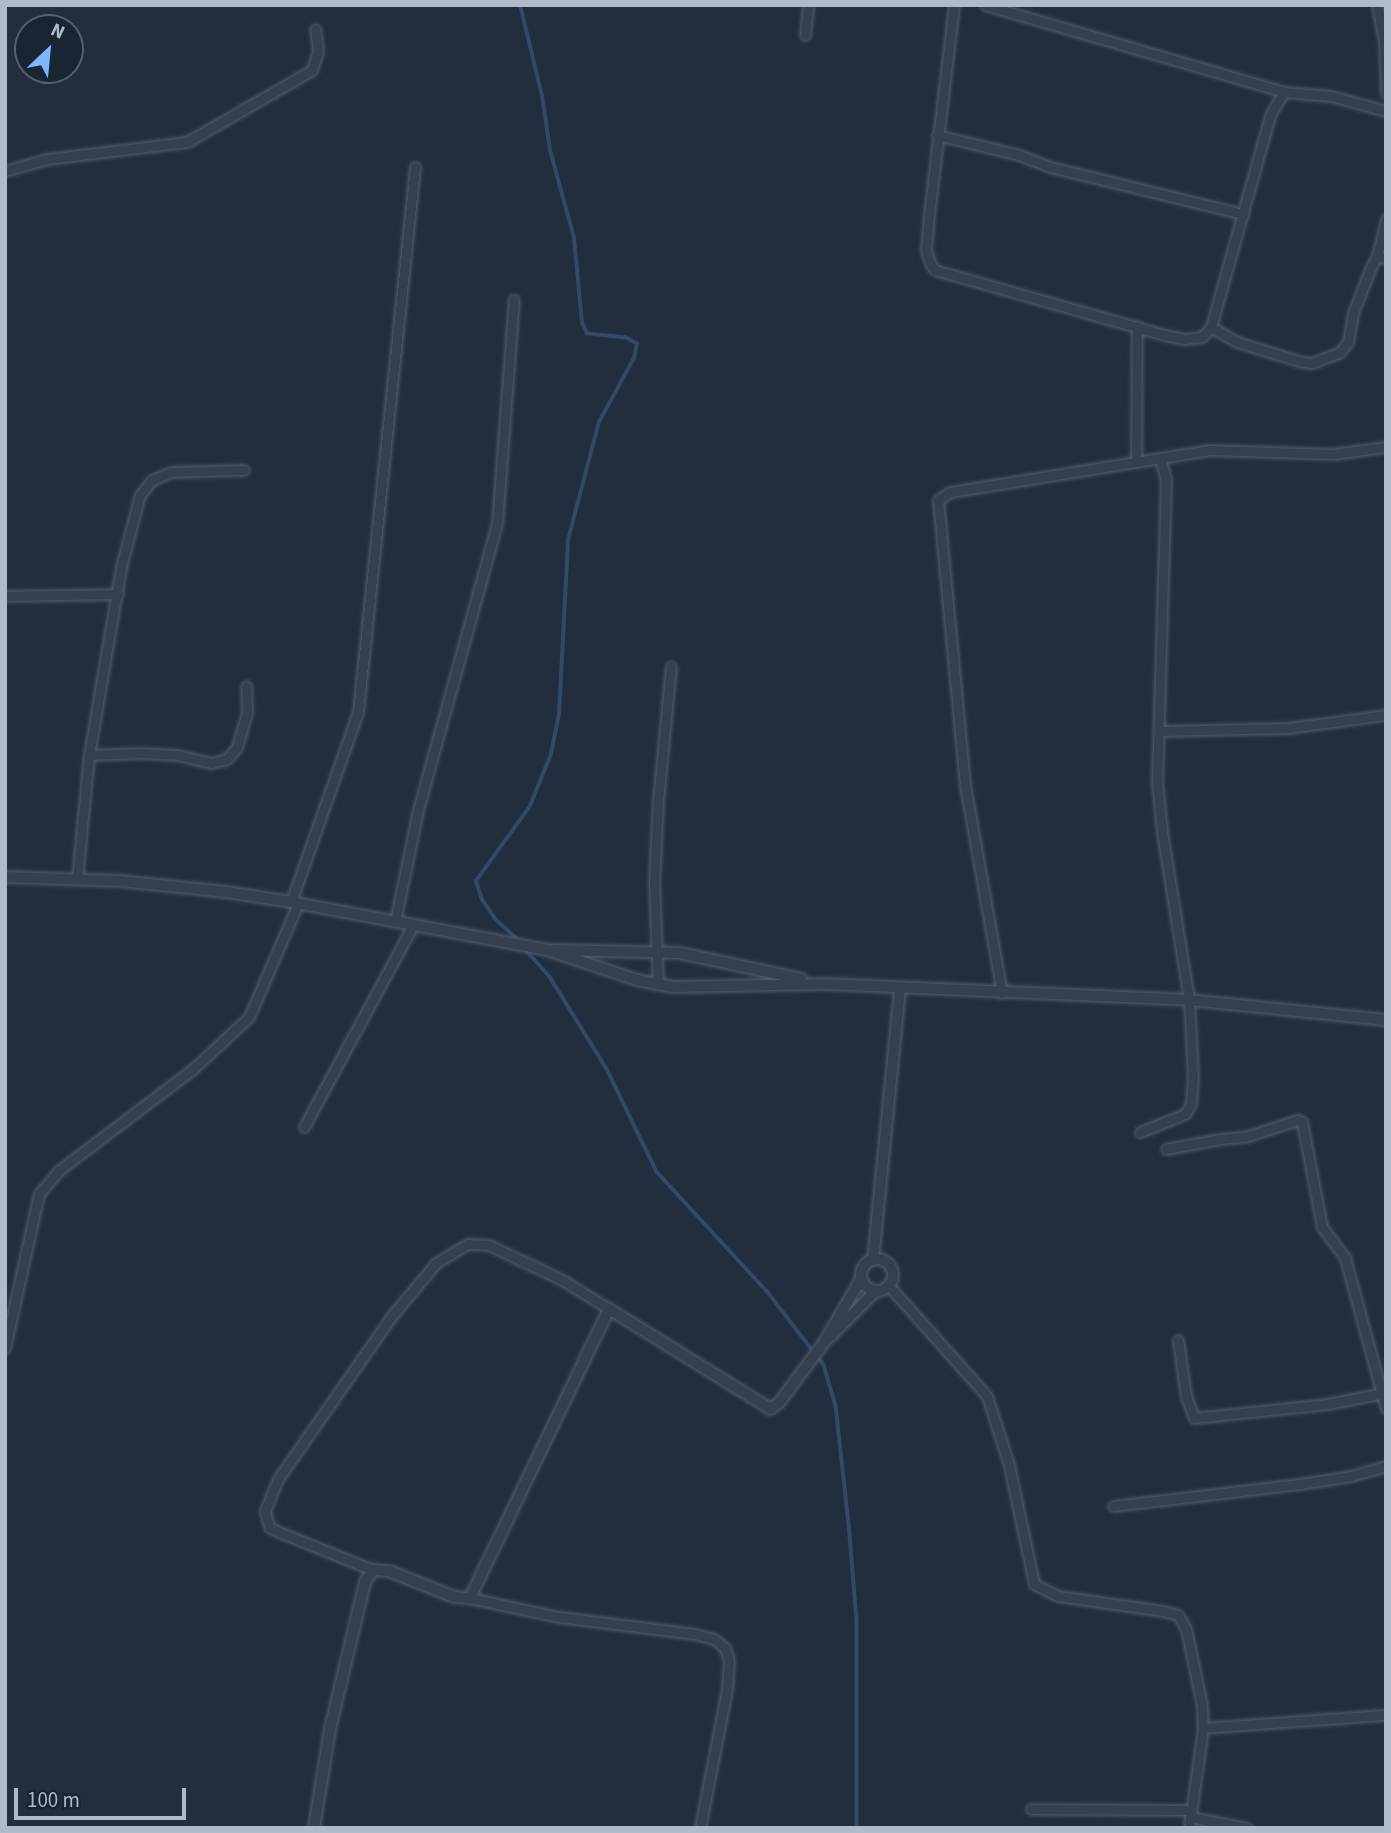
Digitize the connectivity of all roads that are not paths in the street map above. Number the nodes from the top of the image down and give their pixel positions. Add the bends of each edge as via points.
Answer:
1 (808, 5) edge
2 (954, 5) edge
3 (985, 5) edge
4 (1377, 5) edge
5 (315, 29) dead end
6 (805, 35) dead end
7 (1385, 40) edge
8 (1283, 92) junction
9 (1386, 93) edge
10 (1386, 111) edge
11 (937, 135) junction
12 (415, 167) dead end
13 (5, 171) edge
14 (1243, 214) junction
15 (1386, 219) edge
16 (1381, 257) edge
17 (514, 300) dead end
18 (1137, 327) junction
19 (1211, 327) junction
20 (1386, 447) edge
21 (1160, 458) junction
22 (1136, 462) junction
23 (244, 470) dead end
24 (118, 594) junction
25 (5, 596) edge
26 (671, 667) dead end
27 (246, 686) dead end
28 (1386, 715) edge
29 (1160, 731) junction
30 (89, 755) junction
31 (5, 877) edge
32 (77, 879) junction
33 (294, 903) junction
34 (395, 922) junction
35 (413, 925) junction
36 (547, 950) junction
37 (657, 951) junction
38 (825, 984) junction
39 (658, 985) junction
40 (900, 988) junction
41 (1002, 993) junction
42 (1189, 1000) junction
43 (1386, 1020) edge
44 (304, 1127) dead end
45 (1140, 1132) dead end
46 (1166, 1149) dead end
47 (873, 1260) junction
48 (862, 1279) junction
49 (889, 1286) junction
50 (876, 1291) junction
51 (609, 1309) junction
52 (1178, 1340) dead end
53 (825, 1341) junction
54 (5, 1348) edge
55 (1383, 1393) edge
56 (1386, 1409) edge
57 (1386, 1466) edge
58 (1113, 1506) dead end
59 (373, 1570) junction
60 (470, 1598) junction
61 (1386, 1715) edge
62 (1203, 1728) junction
63 (1031, 1809) dead end
64 (1190, 1814) junction
65 (314, 1828) edge
66 (700, 1828) edge
67 (1189, 1828) edge
68 (1247, 1828) edge

1 - 6 street
2 - 11 street
3 - 8 street
4 - 7 street
5 - 13 street via 318,52 312,71 187,142 47,159
7 - 9 street
8 - 10 street via 1331,96
8 - 14 street via 1270,115
11 - 14 street
11 - 18 street via 926,250 935,270
12 - 33 street via 358,712
14 - 19 street
15 - 16 street
16 - 19 street via 1353,313 1348,342 1340,352 1312,363 1302,362 1237,342
17 - 34 street via 497,524 418,810
18 - 19 street via 1185,339 1202,337
18 - 22 street
20 - 21 street via 1333,454 1210,450
21 - 22 street
21 - 29 street via 1166,480
22 - 41 street via 950,492 938,500 965,785
23 - 24 street via 171,472 152,480 140,495 134,514
24 - 25 street
24 - 30 street
26 - 37 street via 657,815
27 - 30 street via 247,711 237,747 227,759 211,763 178,755
28 - 29 street via 1288,728
29 - 42 street via 1157,782 1161,831
30 - 32 street
31 - 32 street
32 - 33 street
33 - 34 street
33 - 54 street via 248,1017 193,1069 58,1171 39,1194
34 - 35 street
35 - 36 street
35 - 44 street
36 - 37 street
36 - 39 street
37 - 38 street via 709,957
37 - 39 street
38 - 39 street
38 - 40 street
40 - 41 street
40 - 47 street
41 - 42 street
42 - 43 street
42 - 45 street via 1191,1104 1185,1114
46 - 55 street via 1245,1137 1302,1122 1322,1227 1345,1258
47 - 48 street via 865,1265
47 - 49 street via 891,1267
48 - 50 street
48 - 53 street
49 - 50 street
49 - 62 street via 987,1396 1009,1465 1034,1584 1058,1596 1178,1615 1192,1652
50 - 53 street
51 - 53 street via 769,1409 779,1403
51 - 59 street via 489,1245 468,1244 436,1263 391,1317 278,1479 265,1511 269,1527
51 - 60 street
52 - 55 street via 1194,1418
55 - 56 street
57 - 58 street via 1300,1484
59 - 60 street
59 - 65 street via 365,1582 330,1729
60 - 66 street via 559,1617 695,1634 714,1639 725,1648 727,1689
61 - 62 street
62 - 64 street
63 - 64 street
64 - 67 street
64 - 68 street

